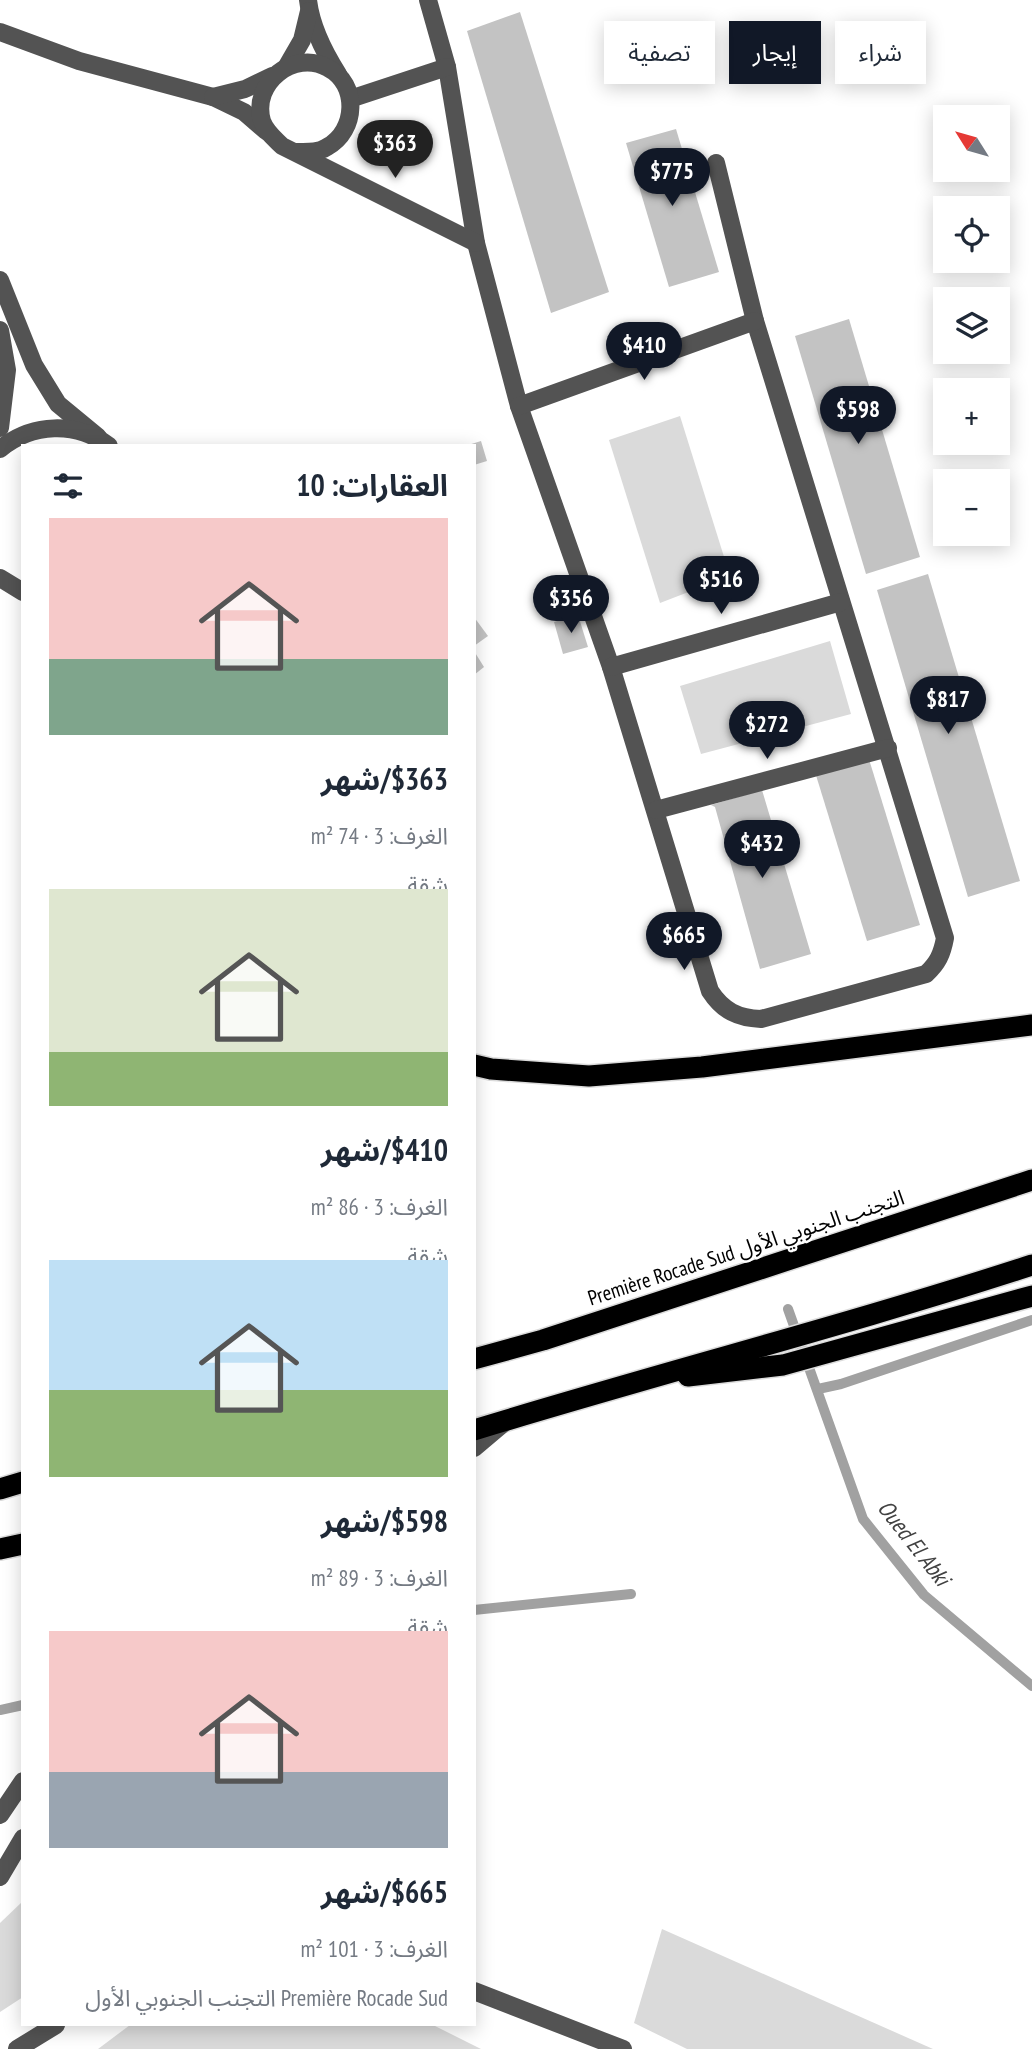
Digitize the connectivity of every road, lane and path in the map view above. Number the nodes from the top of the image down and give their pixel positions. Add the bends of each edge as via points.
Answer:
1 (428, 0) edge
2 (308, 6) edge
3 (0, 32) edge
4 (447, 67) junction
5 (281, 70) junction
6 (339, 76) junction
7 (213, 97) junction
8 (351, 99) junction
9 (270, 135) junction
10 (296, 152) junction
11 (716, 163) dead end
12 (476, 243) junction
13 (0, 280) edge
14 (755, 321) junction
15 (0, 330) edge
16 (519, 405) junction
17 (0, 428) edge
18 (104, 442) edge
19 (0, 449) edge
20 (0, 578) edge
21 (21, 591) edge
22 (841, 602) junction
23 (611, 667) junction
24 (888, 748) junction
25 (656, 810) junction
26 (1032, 1025) edge
27 (476, 1066) edge
28 (1032, 1180) edge
29 (1032, 1265) edge
30 (1032, 1296) edge
31 (476, 1358) edge
32 (620, 1385) junction
33 (509, 1419) junction
34 (476, 1429) edge
35 (476, 1446) edge
36 (21, 1483) edge
37 (0, 1489) edge
38 (21, 1544) edge
39 (0, 1549) edge
40 (21, 1784) edge
41 (0, 1815) edge
42 (21, 1841) edge
43 (0, 1877) edge
44 (476, 1992) edge
45 (55, 2026) edge
46 (17, 2049) edge
47 (622, 2049) edge

1 - 4 street
2 - 5 street via 302,40
2 - 6 street
3 - 7 street via 79,61
4 - 8 street
4 - 12 street
5 - 6 street via 301,62 315,63
5 - 7 street via 245,89
5 - 9 street via 265,88 261,104 262,120
6 - 8 street
7 - 9 street via 244,112
8 - 10 street via 351,114 338,140 325,149
9 - 10 street
10 - 12 street
11 - 14 street
12 - 16 street
13 - 18 street via 34,365 58,404
14 - 16 street
14 - 22 street
15 - 17 street via 7,370
16 - 23 street
18 - 19 street via 70,428 46,428 13,438
20 - 21 street
22 - 23 street
22 - 24 street
23 - 25 street
24 - 25 street
24 - 25 street via 942,925 943,952 926,974 837,999 761,1019 746,1019 719,1004 710,991
26 - 27 highway via 702,1067 601,1075
28 - 31 highway, Première Rocade Sud التجنب الجنوبي الأول
29 - 32 highway
30 - 32 highway via 783,1364
32 - 33 highway
33 - 34 highway
33 - 35 street
36 - 37 highway
38 - 39 highway
40 - 41 street
42 - 43 street
44 - 47 street
45 - 46 street

